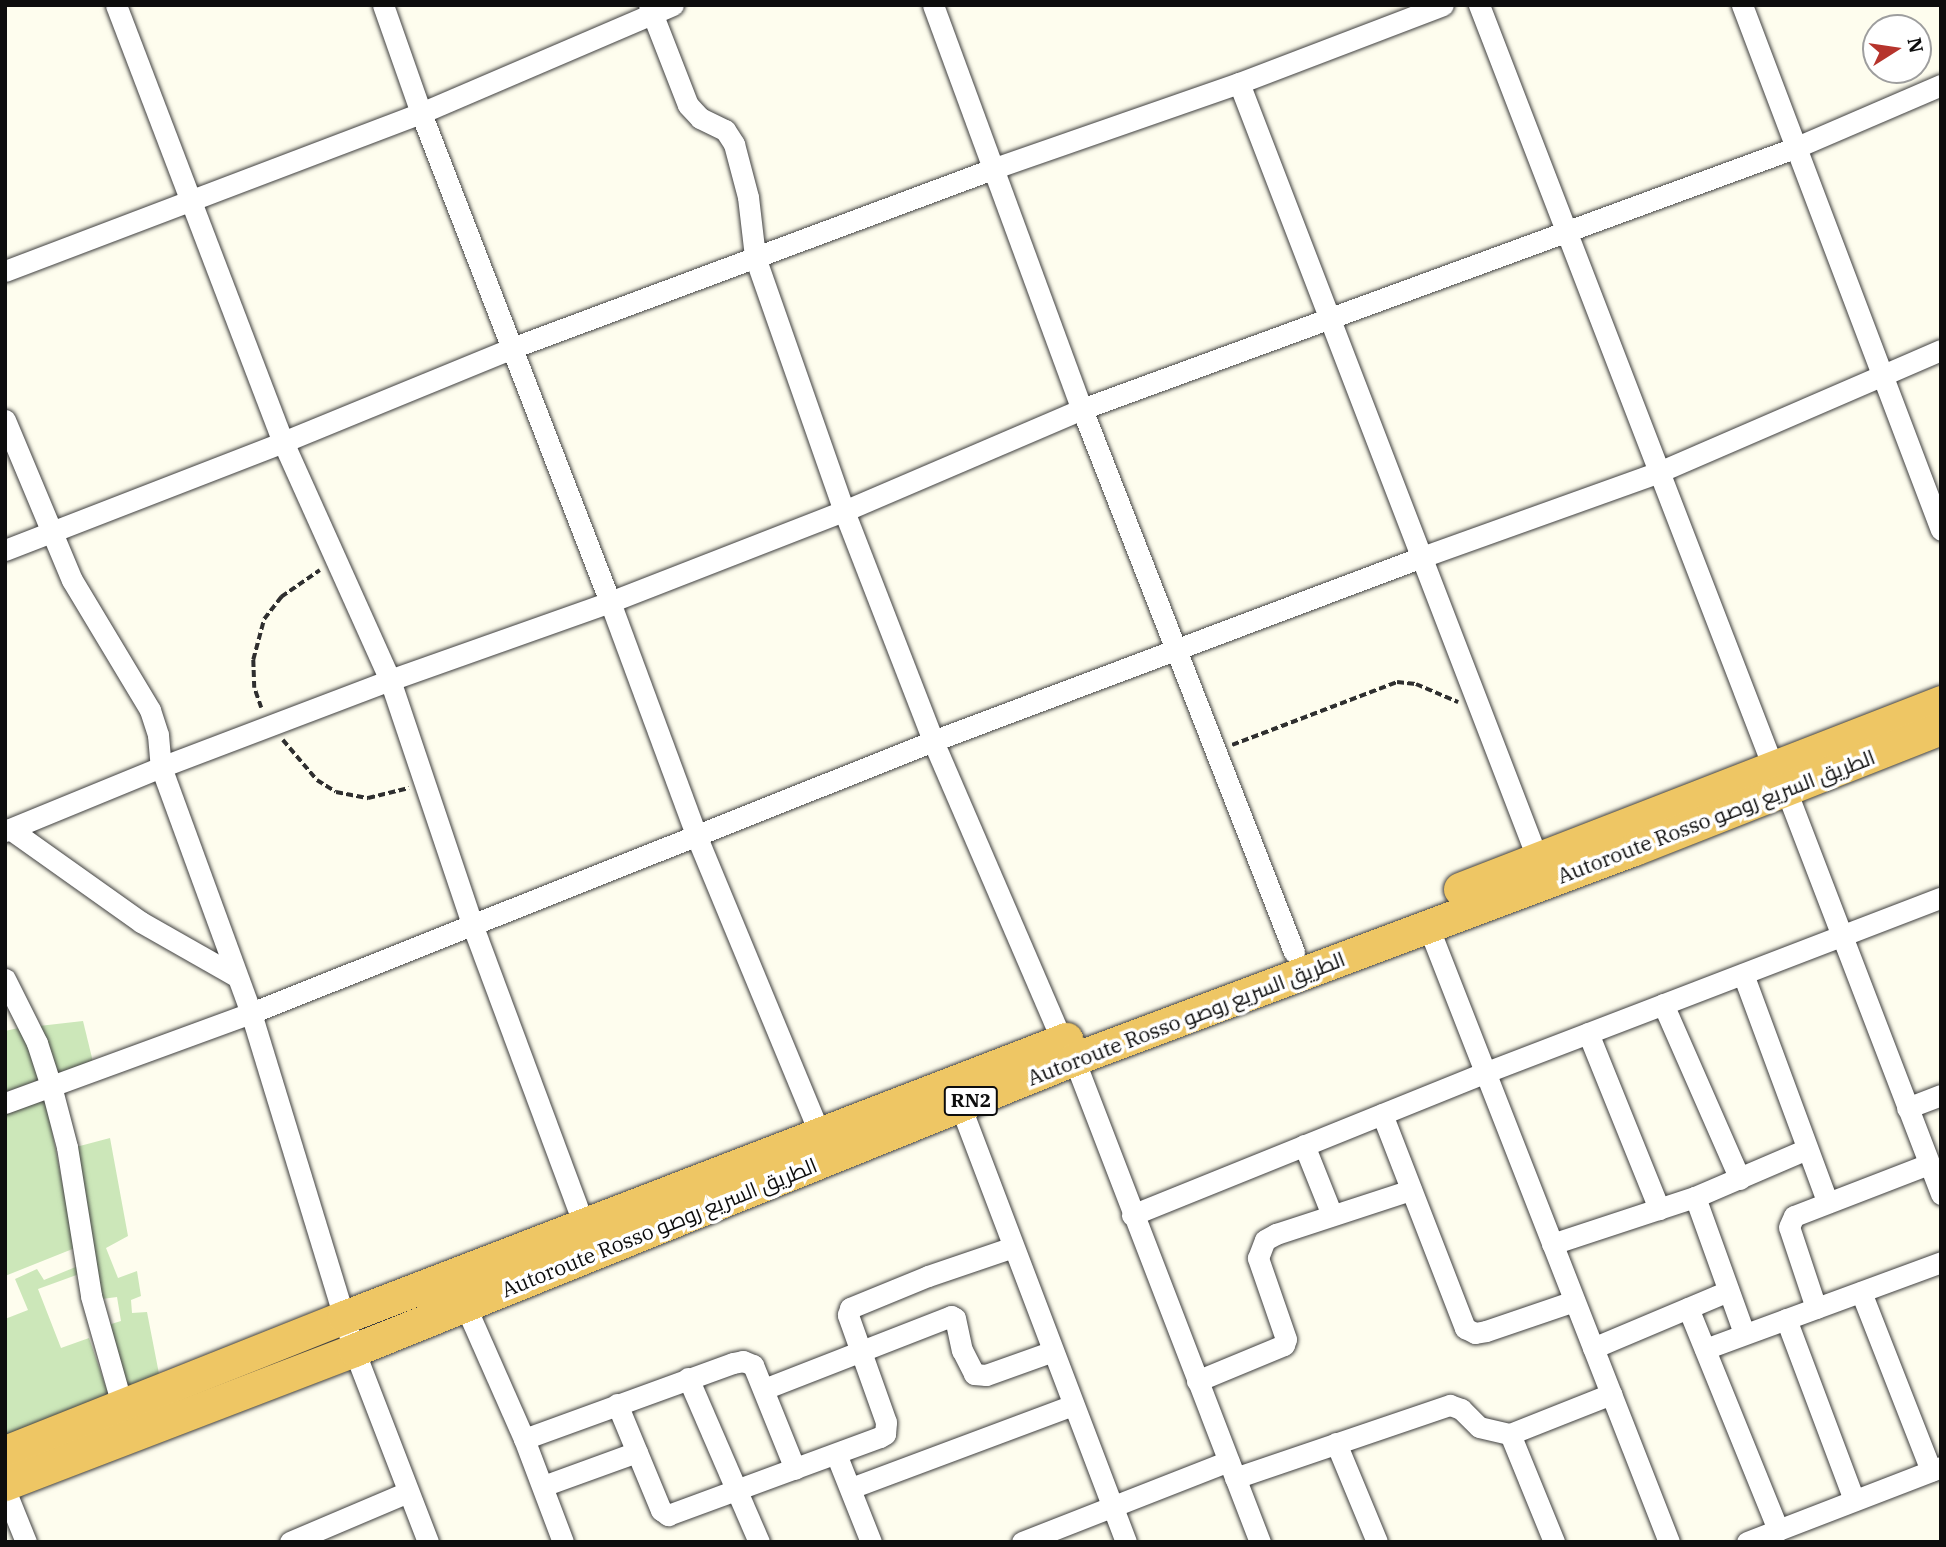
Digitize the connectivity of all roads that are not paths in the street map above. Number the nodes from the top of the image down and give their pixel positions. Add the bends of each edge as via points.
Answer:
1 (116, 5) edge
2 (383, 5) edge
3 (673, 5) edge
4 (933, 5) edge
5 (1443, 5) edge
6 (1479, 5) edge
7 (1742, 5) edge
8 (651, 9) edge
9 (1239, 83) junction
10 (1941, 85) edge
11 (421, 113) junction
12 (1797, 147) junction
13 (995, 168) junction
14 (190, 201) junction
15 (1568, 232) junction
16 (755, 257) junction
17 (5, 271) edge
18 (1329, 320) junction
19 (512, 348) junction
20 (1941, 349) edge
21 (1883, 372) junction
22 (1082, 409) junction
23 (5, 420) edge
24 (283, 442) junction
25 (1659, 472) junction
26 (844, 511) junction
27 (1941, 530) edge
28 (51, 533) junction
29 (5, 550) edge
30 (1419, 558) junction
31 (610, 602) junction
32 (1175, 649) junction
33 (390, 680) junction
34 (1941, 702) edge
35 (1941, 728) edge
36 (933, 741) junction
37 (161, 766) junction
38 (1780, 778) junction
39 (8, 830) edge
40 (696, 835) junction
41 (1538, 860) junction
42 (1941, 898) edge
43 (472, 924) junction
44 (1428, 926) junction
45 (1841, 937) junction
46 (1294, 952) junction
47 (1743, 974) junction
48 (236, 976) junction
49 (5, 979) edge
50 (1663, 1004) junction
51 (251, 1013) junction
52 (1588, 1033) junction
53 (1068, 1050) junction
54 (1484, 1073) junction
55 (51, 1086) junction
56 (1941, 1095) edge
57 (5, 1103) edge
58 (960, 1105) junction
59 (1907, 1108) junction
60 (1382, 1114) junction
61 (820, 1133) junction
62 (1304, 1145) junction
63 (1807, 1149) junction
64 (1929, 1164) junction
65 (1740, 1179) junction
66 (1411, 1189) junction
67 (1941, 1194) edge
68 (1695, 1197) junction
69 (1827, 1201) junction
70 (1659, 1209) junction
71 (1132, 1215) junction
72 (1332, 1216) junction
73 (584, 1225) junction
74 (1552, 1244) junction
75 (1013, 1247) junction
76 (1941, 1262) edge
77 (1728, 1291) junction
78 (1861, 1292) junction
79 (1574, 1301) junction
80 (465, 1306) junction
81 (1688, 1308) junction
82 (1816, 1308) junction
83 (344, 1317) junction
84 (1786, 1319) junction
85 (1744, 1334) junction
86 (1593, 1348) junction
87 (1705, 1349) junction
88 (354, 1350) junction
89 (860, 1350) junction
90 (1053, 1351) junction
91 (688, 1378) junction
92 (1197, 1381) junction
93 (764, 1389) junction
94 (1611, 1394) junction
95 (617, 1404) junction
96 (122, 1405) junction
97 (1073, 1405) junction
98 (1510, 1434) junction
99 (524, 1438) junction
100 (1336, 1443) junction
101 (5, 1452) edge
102 (637, 1452) junction
103 (836, 1454) junction
104 (795, 1469) junction
105 (1232, 1469) junction
106 (1936, 1469) edge
107 (5, 1484) edge
108 (543, 1486) junction
109 (851, 1488) junction
110 (5, 1490) edge
111 (408, 1492) junction
112 (738, 1492) junction
113 (1854, 1500) junction
114 (1111, 1507) junction
115 (1778, 1530) junction
116 (317, 1537) edge
117 (751, 1539) edge
118 (26, 1542) edge
119 (290, 1542) edge
120 (428, 1542) edge
121 (563, 1542) edge
122 (871, 1542) edge
123 (1022, 1542) edge
124 (1126, 1542) edge
125 (1259, 1542) edge
126 (1377, 1542) edge
127 (1554, 1542) edge
128 (1669, 1542) edge
129 (1747, 1542) edge

1 - 14 street
2 - 11 street
3 - 8 street
4 - 13 street
5 - 9 street
6 - 15 street
7 - 12 street
8 - 11 street
8 - 16 street via 688,105 700,118 725,130 734,144 748,198
9 - 13 street
9 - 18 street
10 - 12 street
11 - 14 street
11 - 19 street
12 - 15 street
12 - 21 street
13 - 16 street
13 - 22 street
14 - 17 street
14 - 24 street
15 - 18 street
15 - 25 street
16 - 19 street
16 - 26 street
18 - 22 street
18 - 30 street
19 - 24 street
19 - 31 street
20 - 21 street
21 - 25 street
21 - 27 street
22 - 26 street
22 - 32 street
23 - 28 street
24 - 28 street
24 - 33 street
25 - 30 street
25 - 38 street
26 - 31 street
26 - 36 street
28 - 29 street
28 - 37 street via 72,580 150,710
30 - 32 street
30 - 41 street
31 - 33 street
31 - 40 street
32 - 36 street
32 - 46 street
33 - 37 street
33 - 43 street
34 - 38 highway, Autoroute Rosso الطريق السريع روصو / RN2
35 - 38 highway, Autoroute Rosso الطريق السريع روصو / RN2
36 - 40 street
36 - 53 street
37 - 39 street
37 - 48 street
38 - 41 highway, Autoroute Rosso الطريق السريع روصو / RN2
38 - 44 highway, Autoroute Rosso الطريق السريع روصو / RN2
38 - 45 street
39 - 48 street via 141,922
40 - 43 street
40 - 61 street
41 - 46 highway, Autoroute Rosso الطريق السريع روصو / RN2
42 - 45 street
43 - 51 street
43 - 73 street
44 - 53 highway, Autoroute Rosso الطريق السريع روصو / RN2
44 - 54 street
45 - 47 street
45 - 59 street
46 - 53 highway, Autoroute Rosso الطريق السريع روصو / RN2
47 - 50 street
47 - 63 street
48 - 51 street
49 - 55 street via 37,1042
50 - 52 street
50 - 65 street
51 - 55 street
51 - 83 street
52 - 54 street
52 - 70 street
53 - 58 highway, Autoroute Rosso الطريق السريع روصو / RN2
53 - 61 highway, Autoroute Rosso الطريق السريع روصو / RN2
53 - 71 street
54 - 60 street
54 - 74 street
55 - 57 street
55 - 96 street via 67,1147 91,1296
56 - 59 street
58 - 75 street
58 - 80 highway, Autoroute Rosso الطريق السريع روصو / RN2
59 - 64 street
60 - 62 street
60 - 66 street
61 - 73 highway, Autoroute Rosso الطريق السريع روصو / RN2
62 - 71 street
62 - 72 street
63 - 65 street
63 - 69 street
64 - 67 street
64 - 69 street
65 - 68 street
66 - 72 street
66 - 79 street via 1470,1332 1486,1331
68 - 70 street
68 - 77 street
69 - 82 street via 1794,1216 1790,1227
70 - 74 street
71 - 92 street
72 - 92 street via 1276,1234 1258,1251 1286,1339 1282,1348
73 - 83 highway, Autoroute Rosso الطريق السريع روصو / RN2
74 - 79 street
75 - 89 street via 855,1304 848,1315
75 - 90 street
76 - 78 street
77 - 81 street
77 - 85 street
78 - 82 street
78 - 106 street
79 - 86 street
80 - 88 highway, Autoroute Rosso الطريق السريع روصو / RN2
80 - 99 street
81 - 86 street
81 - 87 street
82 - 84 street
83 - 88 street
83 - 96 highway, Autoroute Rosso الطريق السريع روصو / RN2
84 - 85 street
84 - 113 street
85 - 87 street
86 - 94 street
87 - 115 street
88 - 107 highway, Autoroute Rosso الطريق السريع روصو / RN2
88 - 111 street
89 - 90 street via 951,1316 974,1374 986,1375
89 - 93 street
89 - 103 street via 887,1427 880,1437
90 - 97 street
91 - 93 street via 743,1361 753,1365
91 - 95 street
91 - 112 street
92 - 105 street
93 - 104 street
94 - 98 street
94 - 128 street
95 - 99 street
95 - 102 street
96 - 101 highway, Autoroute Rosso الطريق السريع روصو / RN2
97 - 109 street
97 - 114 street
98 - 100 street via 1479,1427 1450,1405
98 - 127 street
99 - 108 street
100 - 105 street
100 - 126 street
102 - 108 street
102 - 112 street via 661,1510 668,1515
103 - 104 street
103 - 109 street
104 - 112 street
105 - 114 street
105 - 125 street
106 - 113 street
108 - 121 street
109 - 122 street
110 - 118 street
111 - 116 street
111 - 120 street
112 - 117 street
113 - 115 street
114 - 123 street
114 - 124 street
115 - 129 street
116 - 119 street

